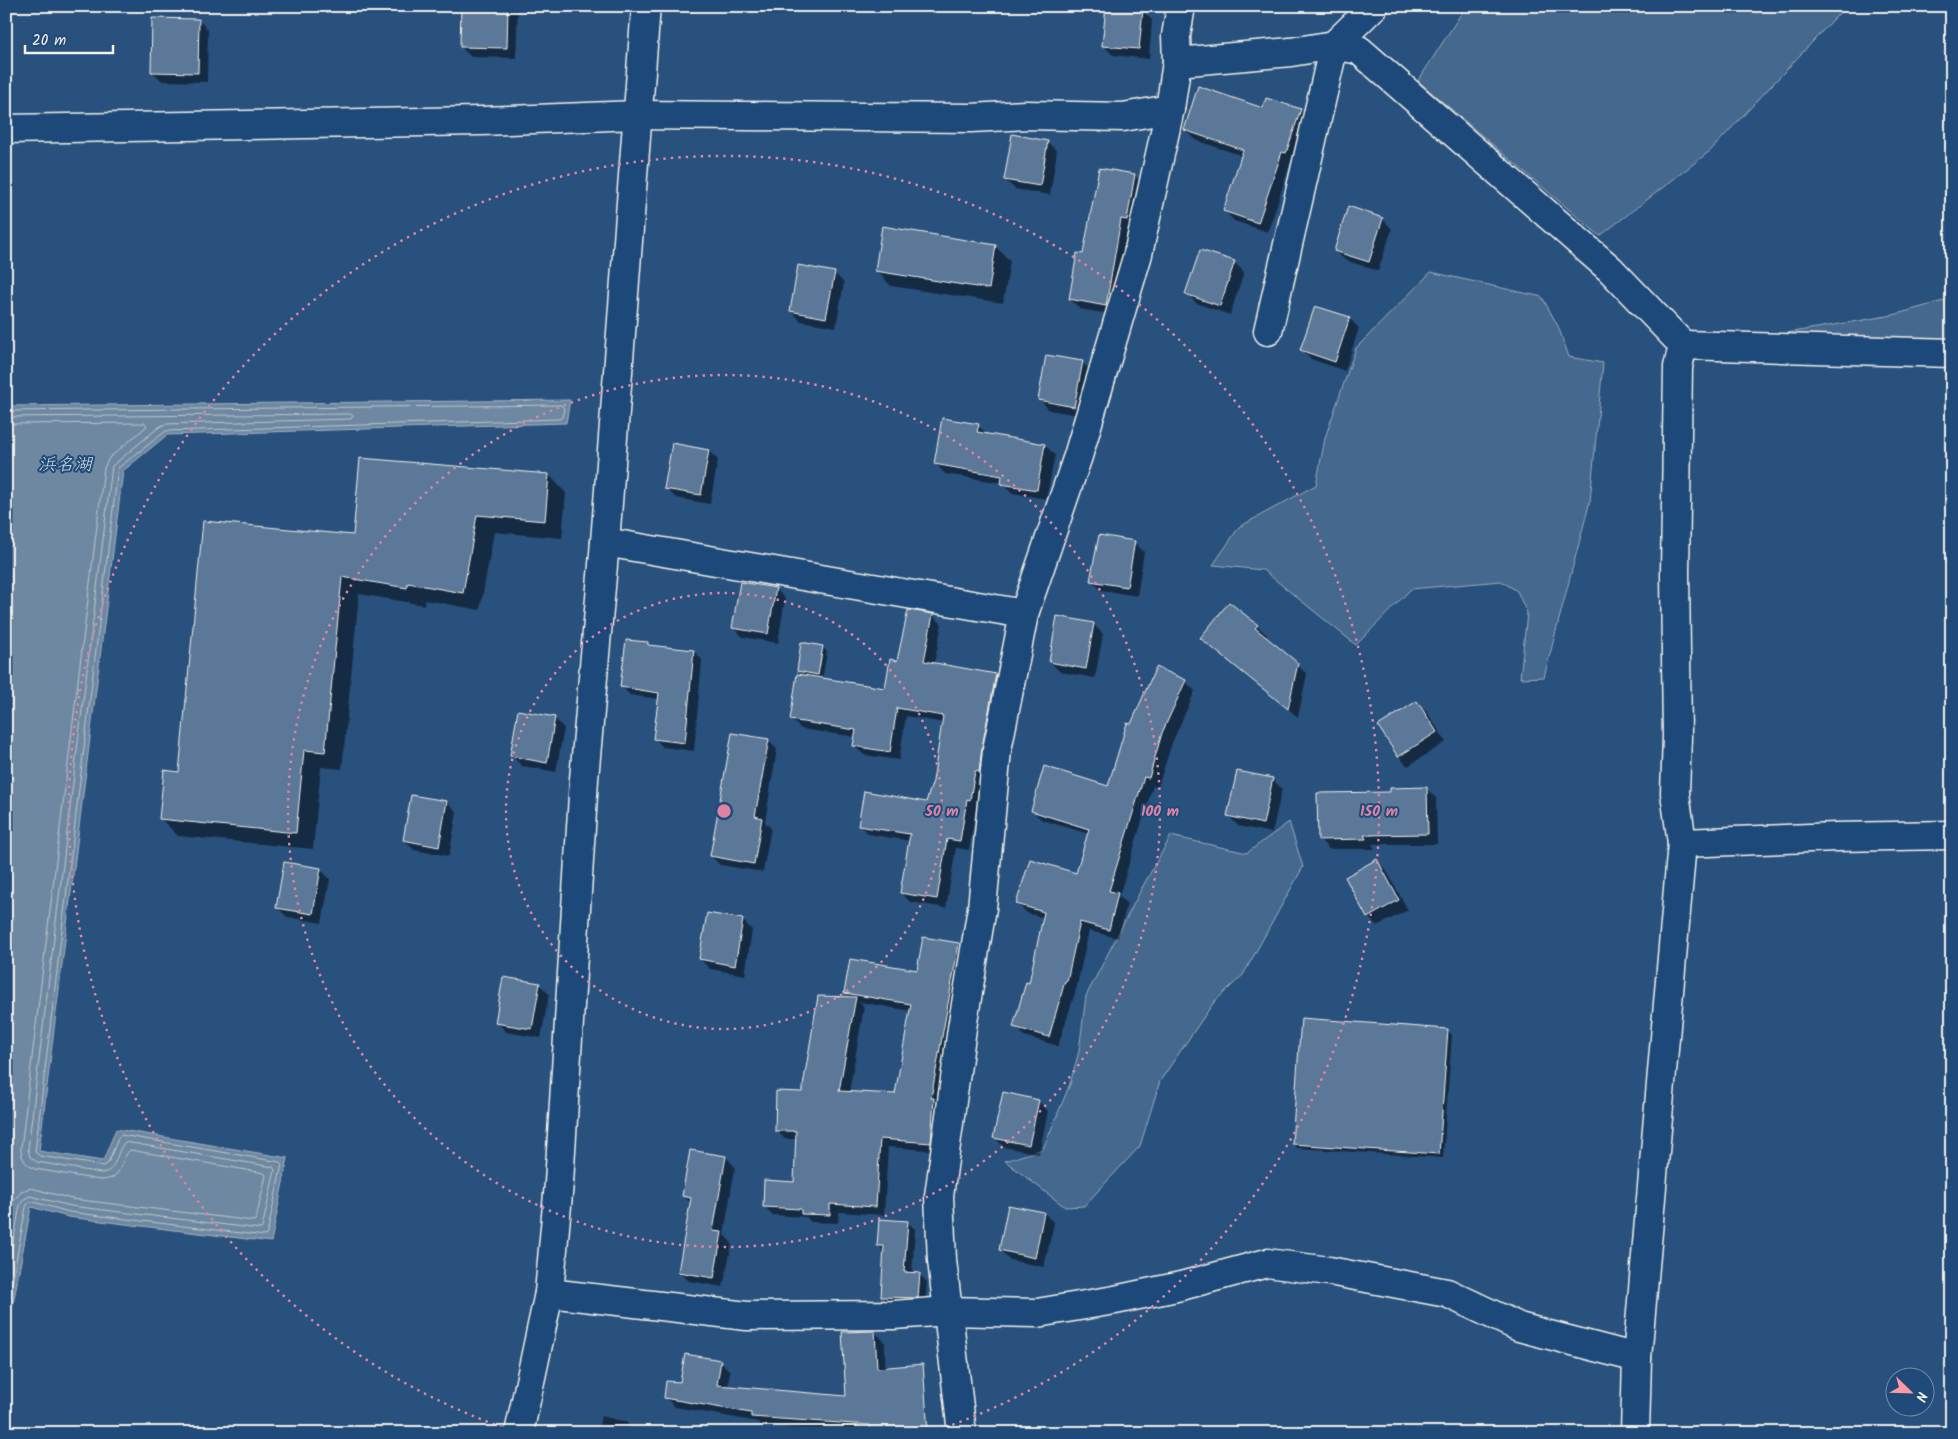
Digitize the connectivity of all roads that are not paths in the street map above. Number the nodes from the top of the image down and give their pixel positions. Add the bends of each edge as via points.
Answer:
1 (646, 6) edge
2 (1181, 6) edge
3 (1374, 6) edge
4 (1334, 45) junction
5 (1177, 62) junction
6 (1170, 109) junction
7 (637, 115) junction
8 (6, 129) edge
9 (1268, 331) dead end
10 (1683, 345) junction
11 (1952, 353) edge
12 (605, 542) junction
13 (1024, 614) junction
14 (1952, 835) edge
15 (1682, 843) junction
16 (549, 1293) junction
17 (948, 1311) junction
18 (1637, 1358) junction
19 (519, 1433) edge
20 (962, 1433) edge
21 (1635, 1433) edge

1 - 7 street
2 - 5 street via 1176,36
3 - 4 street
4 - 5 street
4 - 9 street
4 - 10 street via 1359,50 1610,269
5 - 6 street
6 - 7 street via 1123,117
6 - 13 street via 1138,254 1078,456
7 - 8 street via 481,121
7 - 12 street
10 - 11 street
10 - 15 street via 1678,367 1674,573 1678,737 1675,793
12 - 13 street
12 - 16 street via 584,779 559,1183
13 - 17 street via 997,750 982,908 939,1196
14 - 15 street
15 - 18 street
16 - 17 street via 747,1316 893,1315
16 - 19 street
17 - 18 street via 1038,1313 1181,1286 1267,1264 1329,1271 1447,1293 1519,1326
17 - 20 street
18 - 21 street

